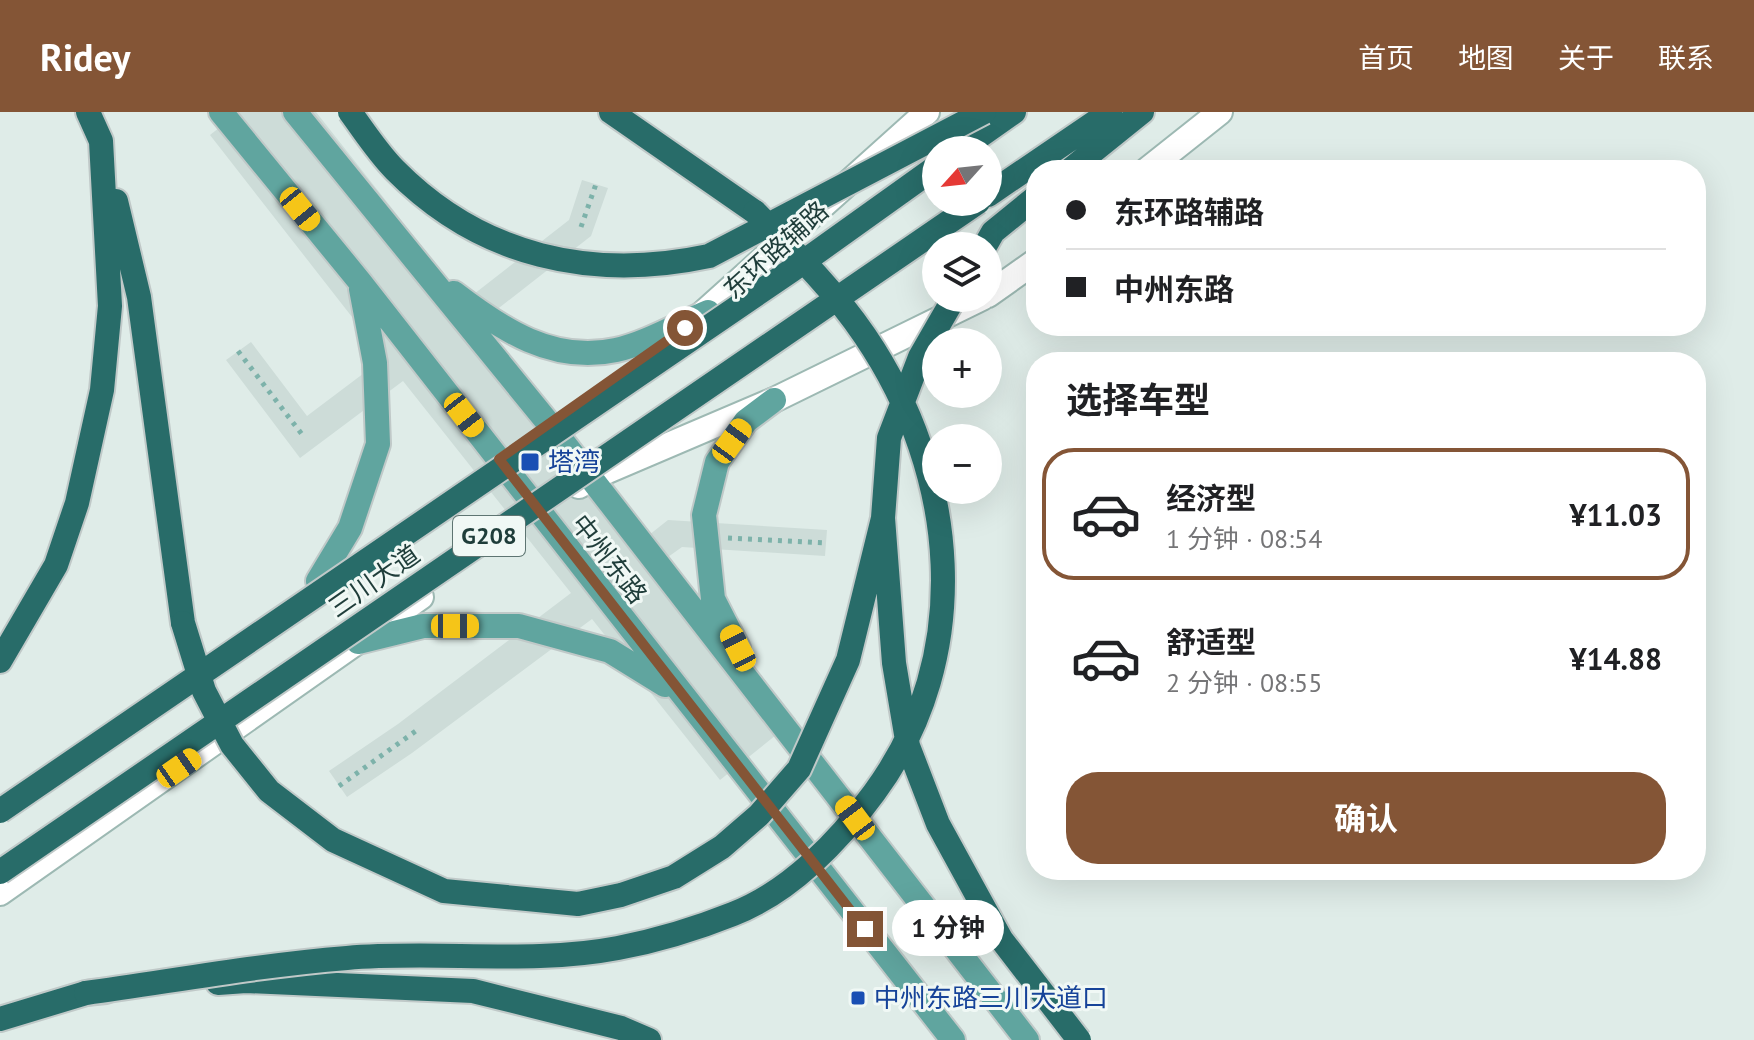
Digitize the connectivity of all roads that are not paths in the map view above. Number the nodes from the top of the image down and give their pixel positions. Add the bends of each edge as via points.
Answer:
1 (88, 112) edge
2 (221, 112) edge
3 (295, 112) edge
4 (350, 112) edge
5 (611, 112) edge
6 (927, 112) edge
7 (984, 112) edge
8 (1014, 112) edge
9 (1110, 112) edge
10 (1142, 112) edge
11 (1220, 112) edge
12 (980, 136) edge
13 (101, 141) junction
14 (1039, 160) edge
15 (1082, 160) edge
16 (1160, 160) edge
17 (1026, 169) edge
18 (922, 177) edge
19 (1002, 185) edge
20 (1026, 205) edge
21 (958, 216) edge
22 (993, 232) edge
23 (1026, 268) edge
24 (424, 271) junction
25 (360, 282) junction
26 (1002, 285) edge
27 (708, 312) junction
28 (946, 312) edge
29 (953, 312) edge
30 (774, 400) junction
31 (549, 424) junction
32 (499, 459) junction
33 (591, 478) junction
34 (539, 513) junction
35 (883, 518) junction
36 (318, 581) junction
37 (358, 642) junction
38 (0, 661) edge
39 (680, 695) junction
40 (762, 697) junction
41 (0, 799) edge
42 (0, 811) edge
43 (0, 872) edge
44 (0, 893) edge
45 (86, 993) junction
46 (0, 1019) edge
47 (649, 1040) edge
48 (953, 1040) edge
49 (1027, 1040) edge
50 (1079, 1040) edge

1 - 13 highway
2 - 25 main road, 中州东路
3 - 24 main road, 中州东路
4 - 7 highway, bridge via 395,170 463,224 546,258 661,266 709,256
5 - 45 highway, bridge via 755,212 815,272 865,336 910,415 944,544 941,626 921,712 892,768 847,829 795,876 736,913 617,948 349,958
6 - 27 main road, 东环路辅路
8 - 12 highway
9 - 14 highway
10 - 15 highway
11 - 16 main road
13 - 35 highway, bridge via 139,297 183,623 204,691 232,745 269,791 333,840 389,868 444,891 578,904 674,877 722,847 799,769 848,660
13 - 38 highway via 110,306 102,390 77,503 56,565
17 - 19 highway
18 - 42 highway, 三川大道 / G208, bridge
20 - 22 highway
21 - 43 highway, 三川大道 / G208, bridge
23 - 26 main road
24 - 27 main road via 497,325 537,346 569,351 616,350
24 - 31 main road, 中州东路
25 - 32 main road, 中州东路
25 - 36 main road via 375,363 378,444 350,528
27 - 31 main road, 东环路辅路
28 - 35 highway, bridge via 920,357 889,438
29 - 30 main road
30 - 33 main road
30 - 40 main road via 746,421 717,462 704,515 713,599
31 - 32 main road, 东环路辅路
31 - 33 main road, 中州东路
32 - 34 main road, 中州东路
32 - 36 main road, 东环路辅路
33 - 34 main road
33 - 40 main road, 中州东路
34 - 37 main road
34 - 39 main road, 中州东路
35 - 50 highway, bridge via 894,663 908,746 938,824 1001,939
36 - 41 main road, 东环路辅路
37 - 39 main road via 423,626 519,626 610,651
37 - 44 main road
39 - 48 main road, 中州东路
40 - 49 main road, 中州东路
45 - 46 highway
45 - 47 highway, bridge via 246,981 473,991 621,1028

